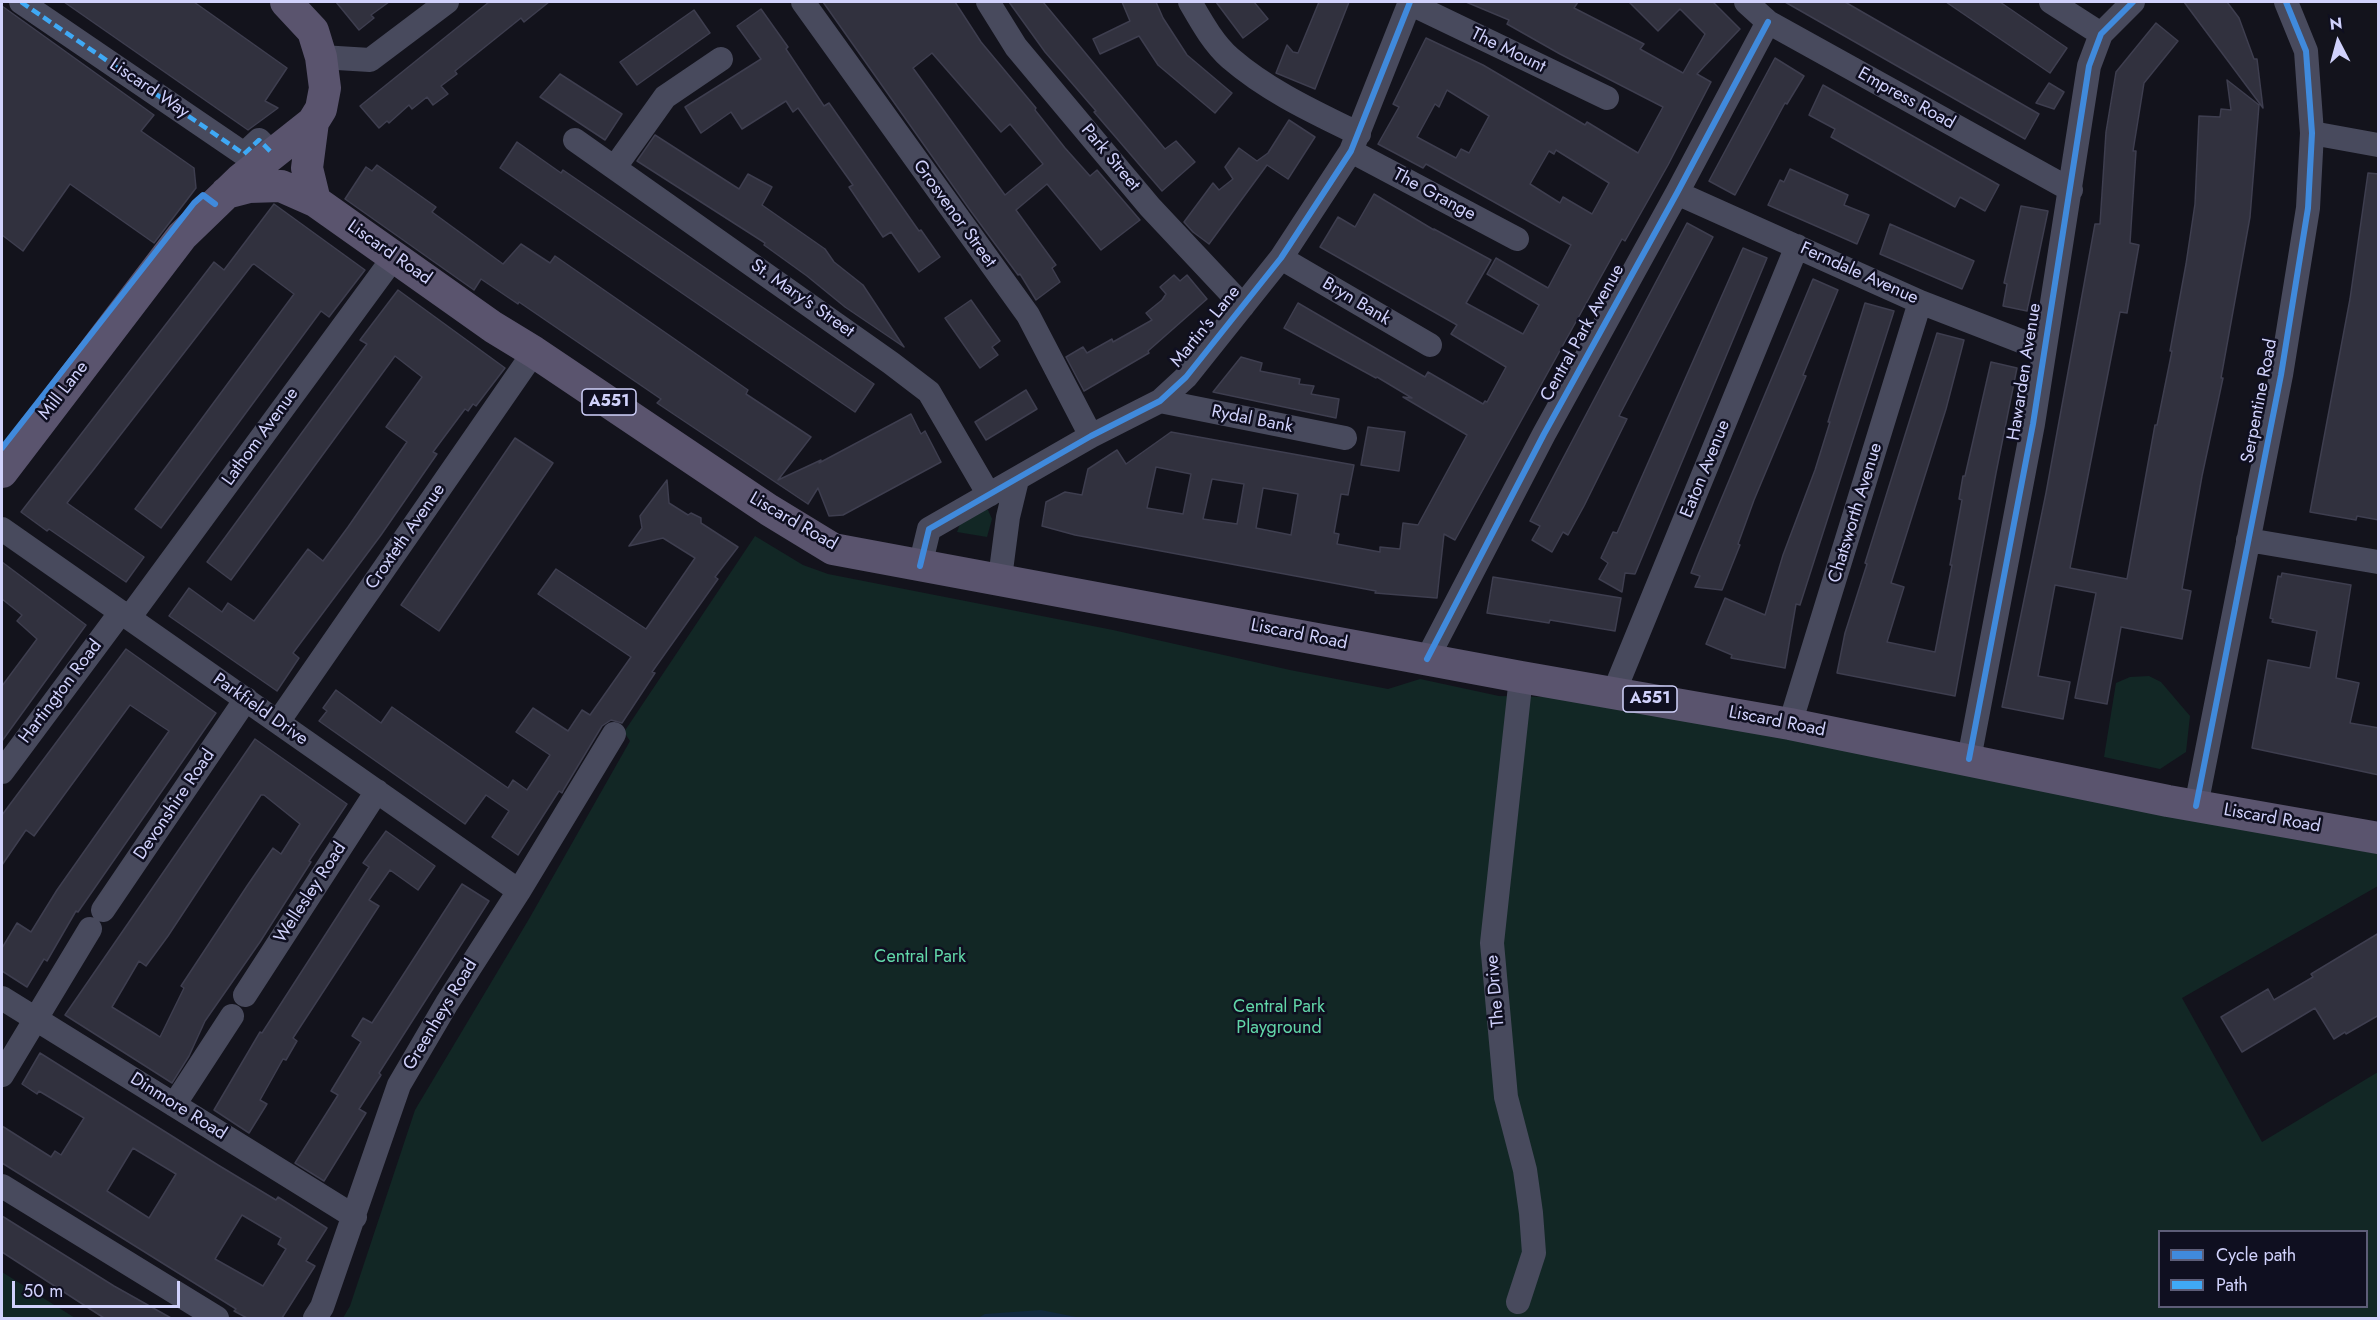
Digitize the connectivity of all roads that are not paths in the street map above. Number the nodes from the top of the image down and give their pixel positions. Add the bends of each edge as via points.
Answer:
1 (286, 2) edge
2 (447, 2) edge
3 (803, 2) edge
4 (988, 2) edge
5 (1190, 2) edge
6 (1410, 2) edge
7 (1746, 2) edge
8 (2051, 2) edge
9 (2133, 2) edge
10 (2286, 2) edge
11 (31, 4) edge
12 (1768, 22) junction
13 (2101, 34) junction
14 (321, 57) junction
15 (721, 59) dead end
16 (1607, 98) dead end
17 (313, 122) junction
18 (2312, 133) junction
19 (575, 140) dead end
20 (1355, 142) junction
21 (2379, 145) edge
22 (273, 154) junction
23 (615, 167) junction
24 (2071, 190) junction
25 (226, 193) junction
26 (1677, 193) junction
27 (315, 201) junction
28 (1517, 239) dead end
29 (1797, 246) junction
30 (394, 257) junction
31 (1281, 258) junction
32 (1920, 302) junction
33 (1243, 306) junction
34 (1430, 345) dead end
35 (2044, 350) junction
36 (534, 352) junction
37 (1160, 401) junction
38 (1091, 436) junction
39 (1345, 438) dead end
40 (2, 472) edge
41 (1017, 480) junction
42 (989, 495) junction
43 (2, 529) edge
44 (2248, 540) junction
45 (2379, 562) edge
46 (920, 566) junction
47 (1000, 578) junction
48 (125, 615) junction
49 (1427, 659) junction
50 (1521, 677) junction
51 (1614, 692) junction
52 (246, 699) junction
53 (278, 722) junction
54 (1790, 724) junction
55 (614, 734) dead end
56 (1969, 759) junction
57 (2, 772) edge
58 (377, 791) junction
59 (2196, 806) junction
60 (2379, 838) edge
61 (519, 891) junction
62 (245, 995) dead end
63 (2, 998) edge
64 (232, 1016) dead end
65 (36, 1020) junction
66 (2, 1075) edge
67 (174, 1105) junction
68 (2, 1186) edge
69 (355, 1217) junction
70 (1518, 1302) dead end
71 (217, 1318) edge
72 (315, 1318) edge

1 - 14 main road via 313,31
2 - 14 street via 370,60
3 - 38 street, Grosvenor Street via 1028,315
4 - 33 street, Park Street via 1016,47 1144,199
5 - 20 street, The Grange via 1229,57
6 - 16 street, The Mount
6 - 20 street, Martin's Lane
7 - 12 street, Empress Road
8 - 13 street
9 - 13 street, Hawarden Avenue
10 - 18 street, Serpentine Road via 2306,51
11 - 22 street, Liscard Way via 244,154 258,140
12 - 24 street, Empress Road
12 - 26 street, Central Park Avenue
13 - 24 street, Hawarden Avenue via 2089,66
14 - 17 main road via 326,88
15 - 23 street via 665,98
17 - 22 main road, Mill Lane
17 - 27 main road via 307,168
18 - 21 street
18 - 44 street, Serpentine Road via 2301,263
19 - 23 street, St. Mary's Street
20 - 28 street, The Grange
20 - 31 street, Martin's Lane
22 - 25 main road, Mill Lane
23 - 42 street, St. Mary's Street via 929,393
24 - 35 street, Hawarden Avenue
25 - 27 main road, Liscard Road / A551 via 249,187 281,186
25 - 40 main road, Mill Lane via 182,236
26 - 29 street, Ferndale Avenue
26 - 49 street, Central Park Avenue via 1544,434
27 - 30 main road, Liscard Road / A551
29 - 32 street, Ferndale Avenue
29 - 51 street, Eaton Avenue
30 - 36 main road, Liscard Road / A551
30 - 48 street, Lathom Avenue
31 - 33 street, Martin's Lane
31 - 34 street, Bryn Bank
32 - 35 street, Ferndale Avenue
32 - 54 street, Chatsworth Avenue
33 - 37 street, Martin's Lane via 1186,377
35 - 56 street, Hawarden Avenue
36 - 46 main road, Liscard Road / A551 via 833,549
36 - 53 street, Croxteth Avenue
37 - 38 street, Martin's Lane
37 - 39 street, Rydal Bank
38 - 41 street, Martin's Lane
41 - 42 street, Martin's Lane
41 - 47 street
42 - 46 street, Martin's Lane via 929,529
43 - 48 street, Parkfield Drive
44 - 45 street
44 - 59 street, Serpentine Road
46 - 47 main road, Liscard Road / A551
47 - 49 main road, Liscard Road / A551
48 - 52 street, Parkfield Drive
48 - 57 street, Hartington Road
49 - 50 main road, Liscard Road / A551
50 - 51 main road, Liscard Road / A551
50 - 70 street, The Drive via 1492,943 1506,1097 1525,1170 1534,1253
51 - 54 main road, Liscard Road / A551
52 - 53 street, Parkfield Drive
52 - 65 street, Devonshire Road via 97,920
53 - 58 street, Parkfield Drive
54 - 56 main road, Liscard Road / A551
55 - 61 street, Greenheys Road
56 - 59 main road, Liscard Road / A551
58 - 61 street, Parkfield Drive
58 - 62 street, Wellesley Road
59 - 60 main road, Liscard Road / A551
61 - 69 street, Greenheys Road via 399,1085
63 - 65 street, Dinmore Road
64 - 67 street
65 - 66 street, Devonshire Road
65 - 67 street, Dinmore Road
67 - 69 street, Dinmore Road
68 - 71 street
69 - 72 street, Greenheys Road

